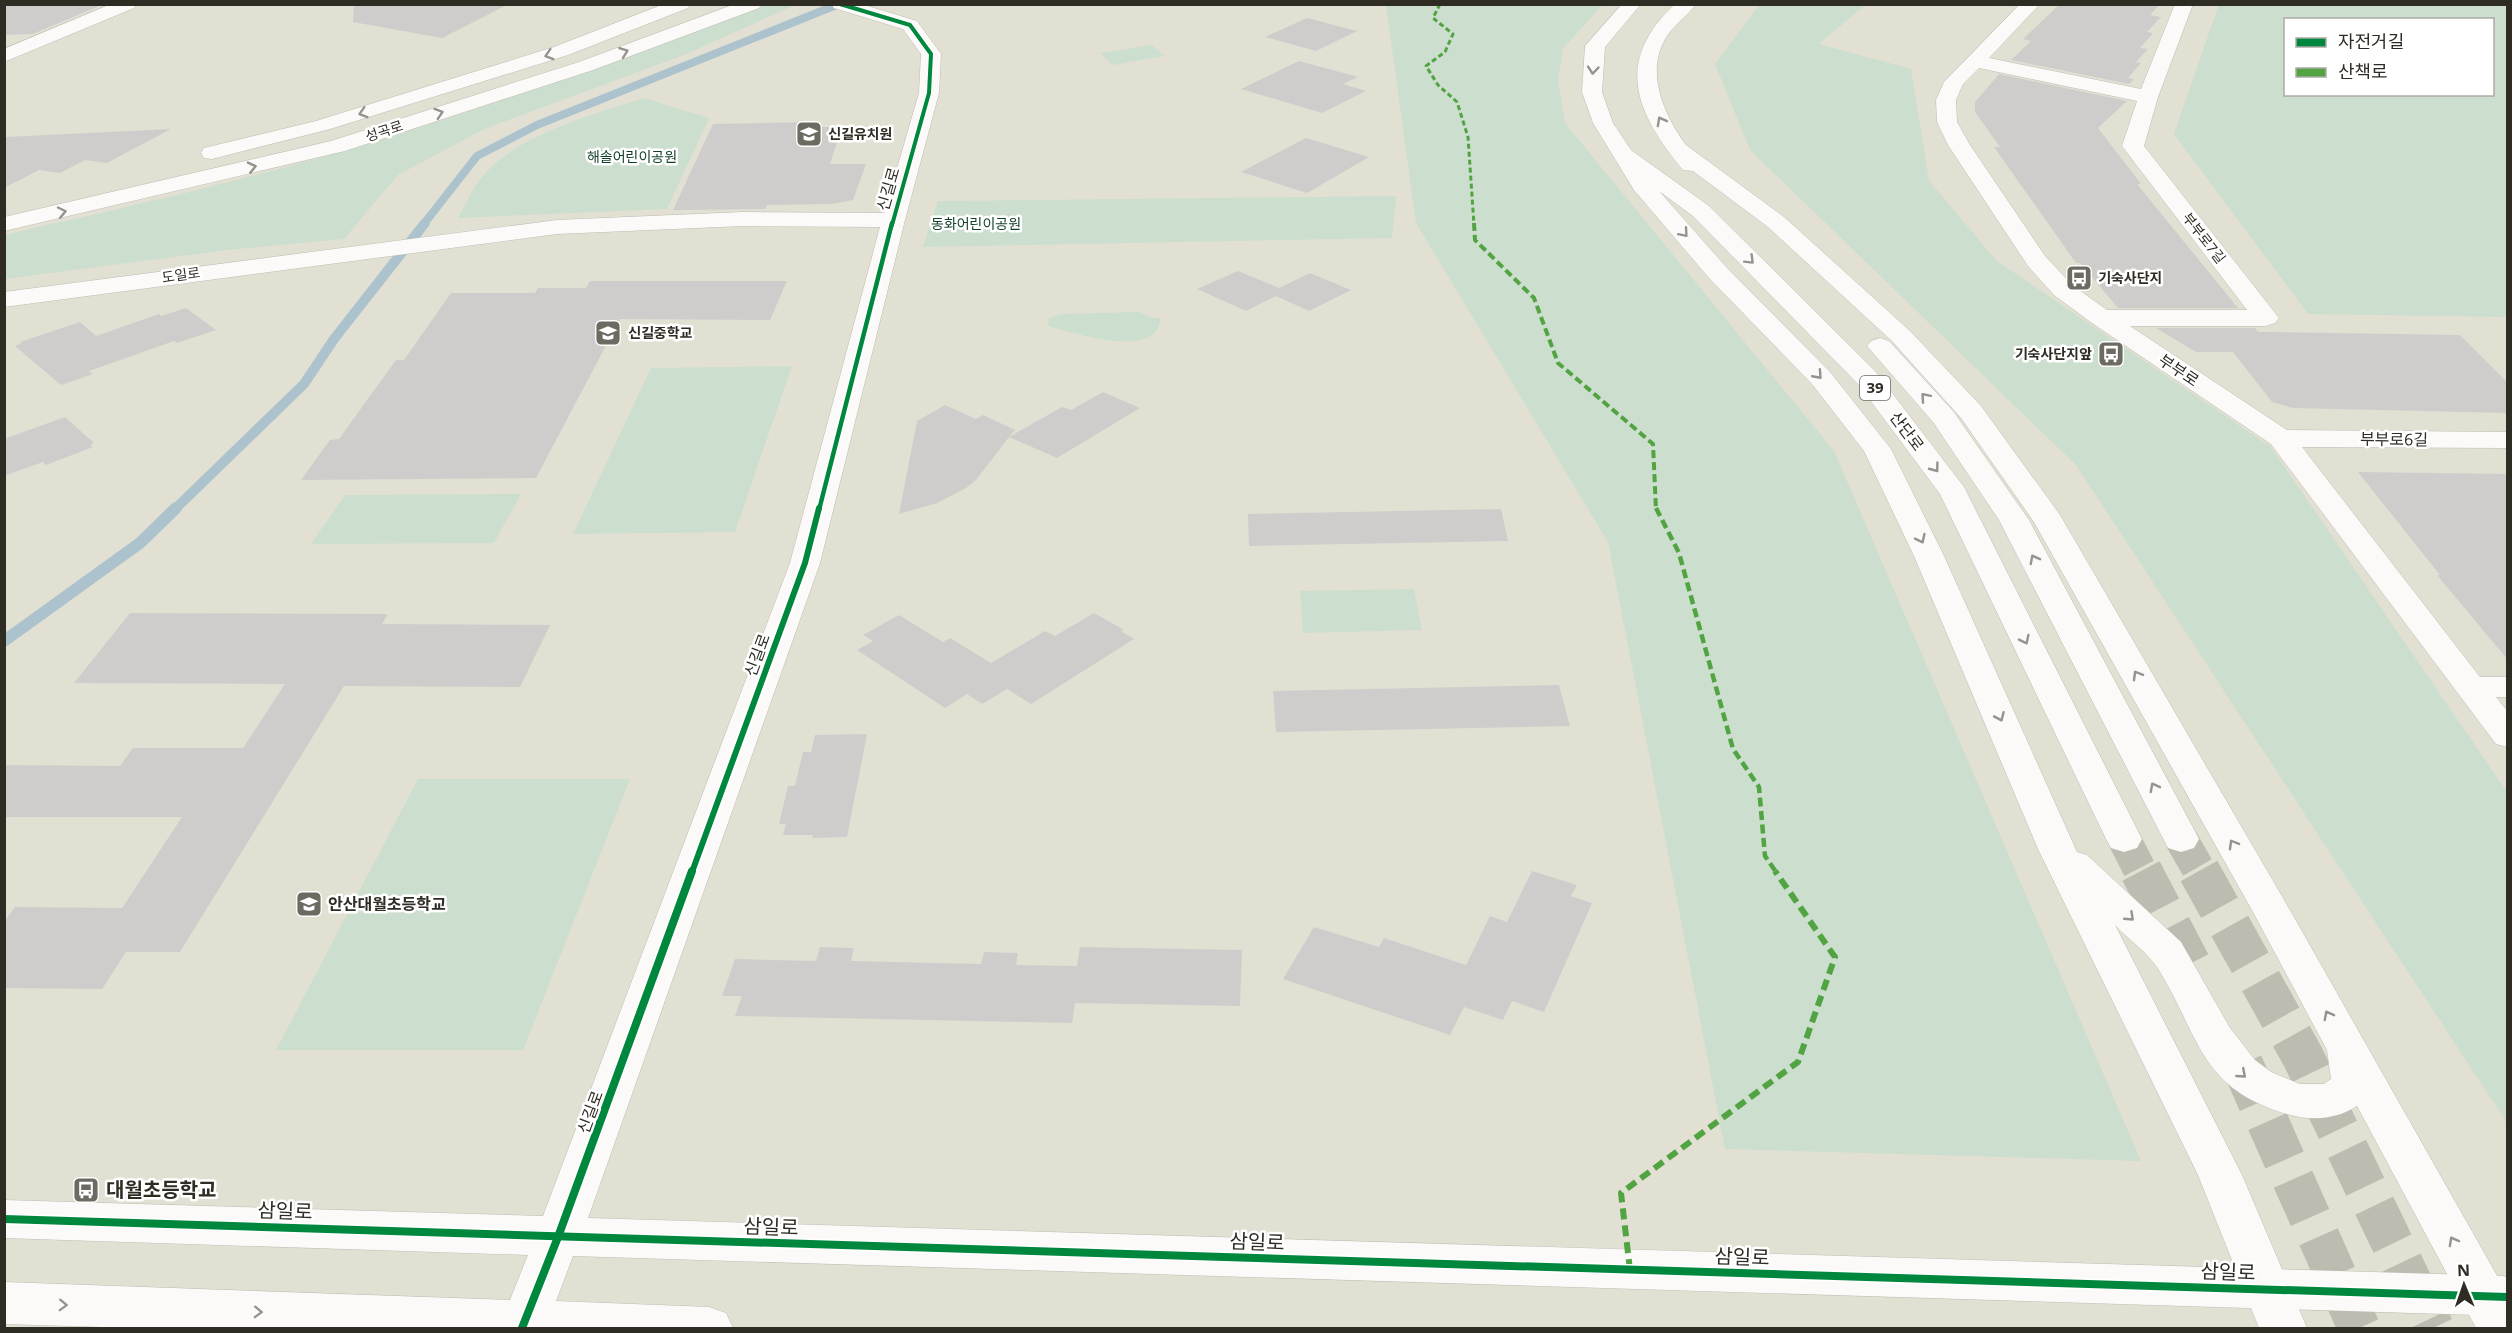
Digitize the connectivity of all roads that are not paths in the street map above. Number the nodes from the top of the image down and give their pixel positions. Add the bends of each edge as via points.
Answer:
1 (128, 4) edge
2 (682, 4) edge
3 (753, 4) edge
4 (1632, 4) edge
5 (1687, 4) edge
6 (2031, 4) edge
7 (2184, 4) edge
8 (852, 8) edge
9 (4, 56) edge
10 (1974, 61) junction
11 (2148, 98) junction
12 (1676, 148) junction
13 (1623, 154) junction
14 (187, 159) dead end
15 (893, 220) junction
16 (4, 224) edge
17 (4, 300) edge
18 (2101, 318) junction
19 (2281, 438) junction
20 (2508, 440) edge
21 (2470, 687) junction
22 (2508, 687) edge
23 (2508, 736) edge
24 (2124, 838) tunnel mouth
25 (2181, 839) tunnel mouth
26 (2057, 849) junction
27 (2347, 1050) junction
28 (4, 1219) edge
29 (558, 1237) junction
30 (4, 1303) edge
31 (2498, 1308) edge
32 (2274, 1309) edge
33 (523, 1325) edge
34 (709, 1329) edge

1 - 9 main road
2 -> 14 main road via 561,51 380,108
16 -> 3 main road, 성곡로 via 337,146 586,66
4 -> 13 main road, 산단로 / 39 via 1595,46 1592,92 1603,123
12 -> 5 main road, 39 via 1654,109 1648,56 1662,30
6 - 10 main road, 부부로
7 - 11 main road, 부부로7길
8 - 15 main road, 신길로 via 910,25 931,54 930,93
10 - 11 main road
10 - 18 main road, 부부로 via 1954,82 1946,100 1947,122 2036,261 2063,290
11 - 18 main road, 부부로7길 via 2133,146 2266,318
25 -> 12 main road, 39 via 2014,520 1943,417 1870,335 1734,210
27 -> 12 main road via 2049,521 1971,412 1901,336 1776,222
13 -> 24 main road, 산단로 / 39 via 1701,211 1811,320 1867,378 1954,493
13 -> 26 main road via 1642,185 1718,273 1821,378 1877,449 1929,556
15 - 17 main road, 도일로 via 743,219 557,227
15 - 29 main road, 신길로 via 805,563
18 - 19 main road, 부부로
19 - 20 main road, 부부로6길
19 - 21 main road, 부부로
21 - 22 main road
21 - 23 main road, 부부로
26 -> 27 main road via 2167,952 2225,1057 2252,1082 2286,1098 2325,1101 2341,1095 2353,1080
26 - 32 main road via 2220,1175
31 -> 27 main road
28 - 29 main road, 삼일로
29 - 32 main road, 삼일로
29 - 33 main road, 신길로
30 -> 33 main road
31 - 32 main road, 삼일로
33 - 34 main road

